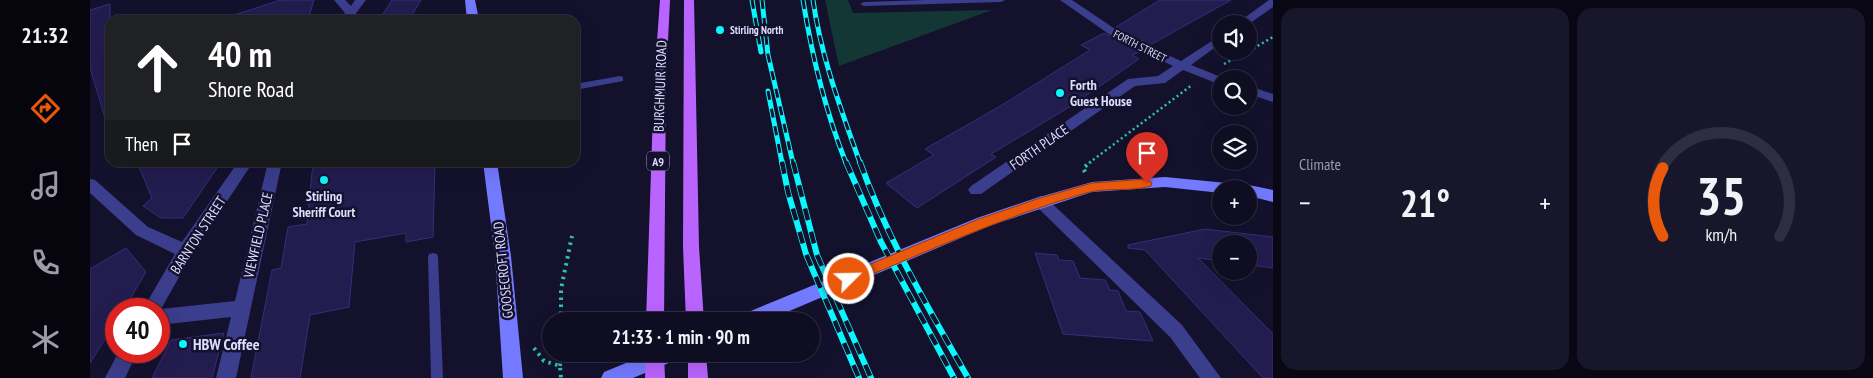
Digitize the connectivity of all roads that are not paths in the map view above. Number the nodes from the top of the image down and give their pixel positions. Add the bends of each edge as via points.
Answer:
1 (339, 0) edge
2 (361, 0) edge
3 (470, 0) edge
4 (665, 0) edge
5 (690, 0) edge
6 (1001, 0) edge
7 (1065, 0) edge
8 (1273, 2) edge
9 (864, 4) dead end
10 (347, 15) edge
11 (349, 15) edge
12 (472, 15) edge
13 (1255, 15) edge
14 (1212, 44) edge
15 (1180, 65) junction
16 (1212, 78) edge
17 (620, 79) dead end
18 (580, 86) edge
19 (1257, 93) edge
20 (1273, 98) edge
21 (243, 167) edge
22 (274, 167) edge
23 (491, 167) edge
24 (90, 184) edge
25 (1212, 187) edge
26 (976, 190) dead end
27 (1257, 193) edge
28 (1273, 196) edge
29 (1041, 202) junction
30 (185, 251) junction
31 (433, 257) dead end
32 (158, 298) edge
33 (241, 308) junction
34 (655, 312) edge
35 (695, 312) edge
36 (768, 312) edge
37 (170, 316) edge
38 (650, 362) edge
39 (655, 362) edge
40 (697, 362) edge
41 (122, 363) edge
42 (114, 378) edge
43 (226, 378) edge
44 (437, 378) edge
45 (513, 378) edge
46 (611, 378) edge
47 (655, 378) edge
48 (698, 378) edge
49 (1211, 378) edge

1 - 10 street
2 - 11 street
3 - 12 street
4 - 34 main road, BURGHMUIR ROAD / A9
5 - 35 main road, BURGHMUIR ROAD / A9 via 690,218
6 - 9 lane
7 - 15 street, FORTH STREET via 1120,37
8 - 13 street
14 - 15 street, FORTH PLACE
15 - 16 street, FORTH STREET
15 - 26 street, FORTH PLACE via 1161,80 1132,82
17 - 18 lane
19 - 20 street
21 - 30 street, BARNTON STREET
22 - 33 street, VIEWFIELD PLACE
23 - 45 street, GOOSECROFT ROAD via 503,256
24 - 30 street via 142,231
25 - 29 street via 1165,182 1092,187
27 - 28 street
29 - 36 street via 983,222
29 - 49 street via 1176,331
30 - 32 street, BARNTON STREET
31 - 44 lane
33 - 37 street
33 - 43 street, VIEWFIELD PLACE
38 - 46 street
39 - 47 main road
40 - 48 main road
41 - 42 street

